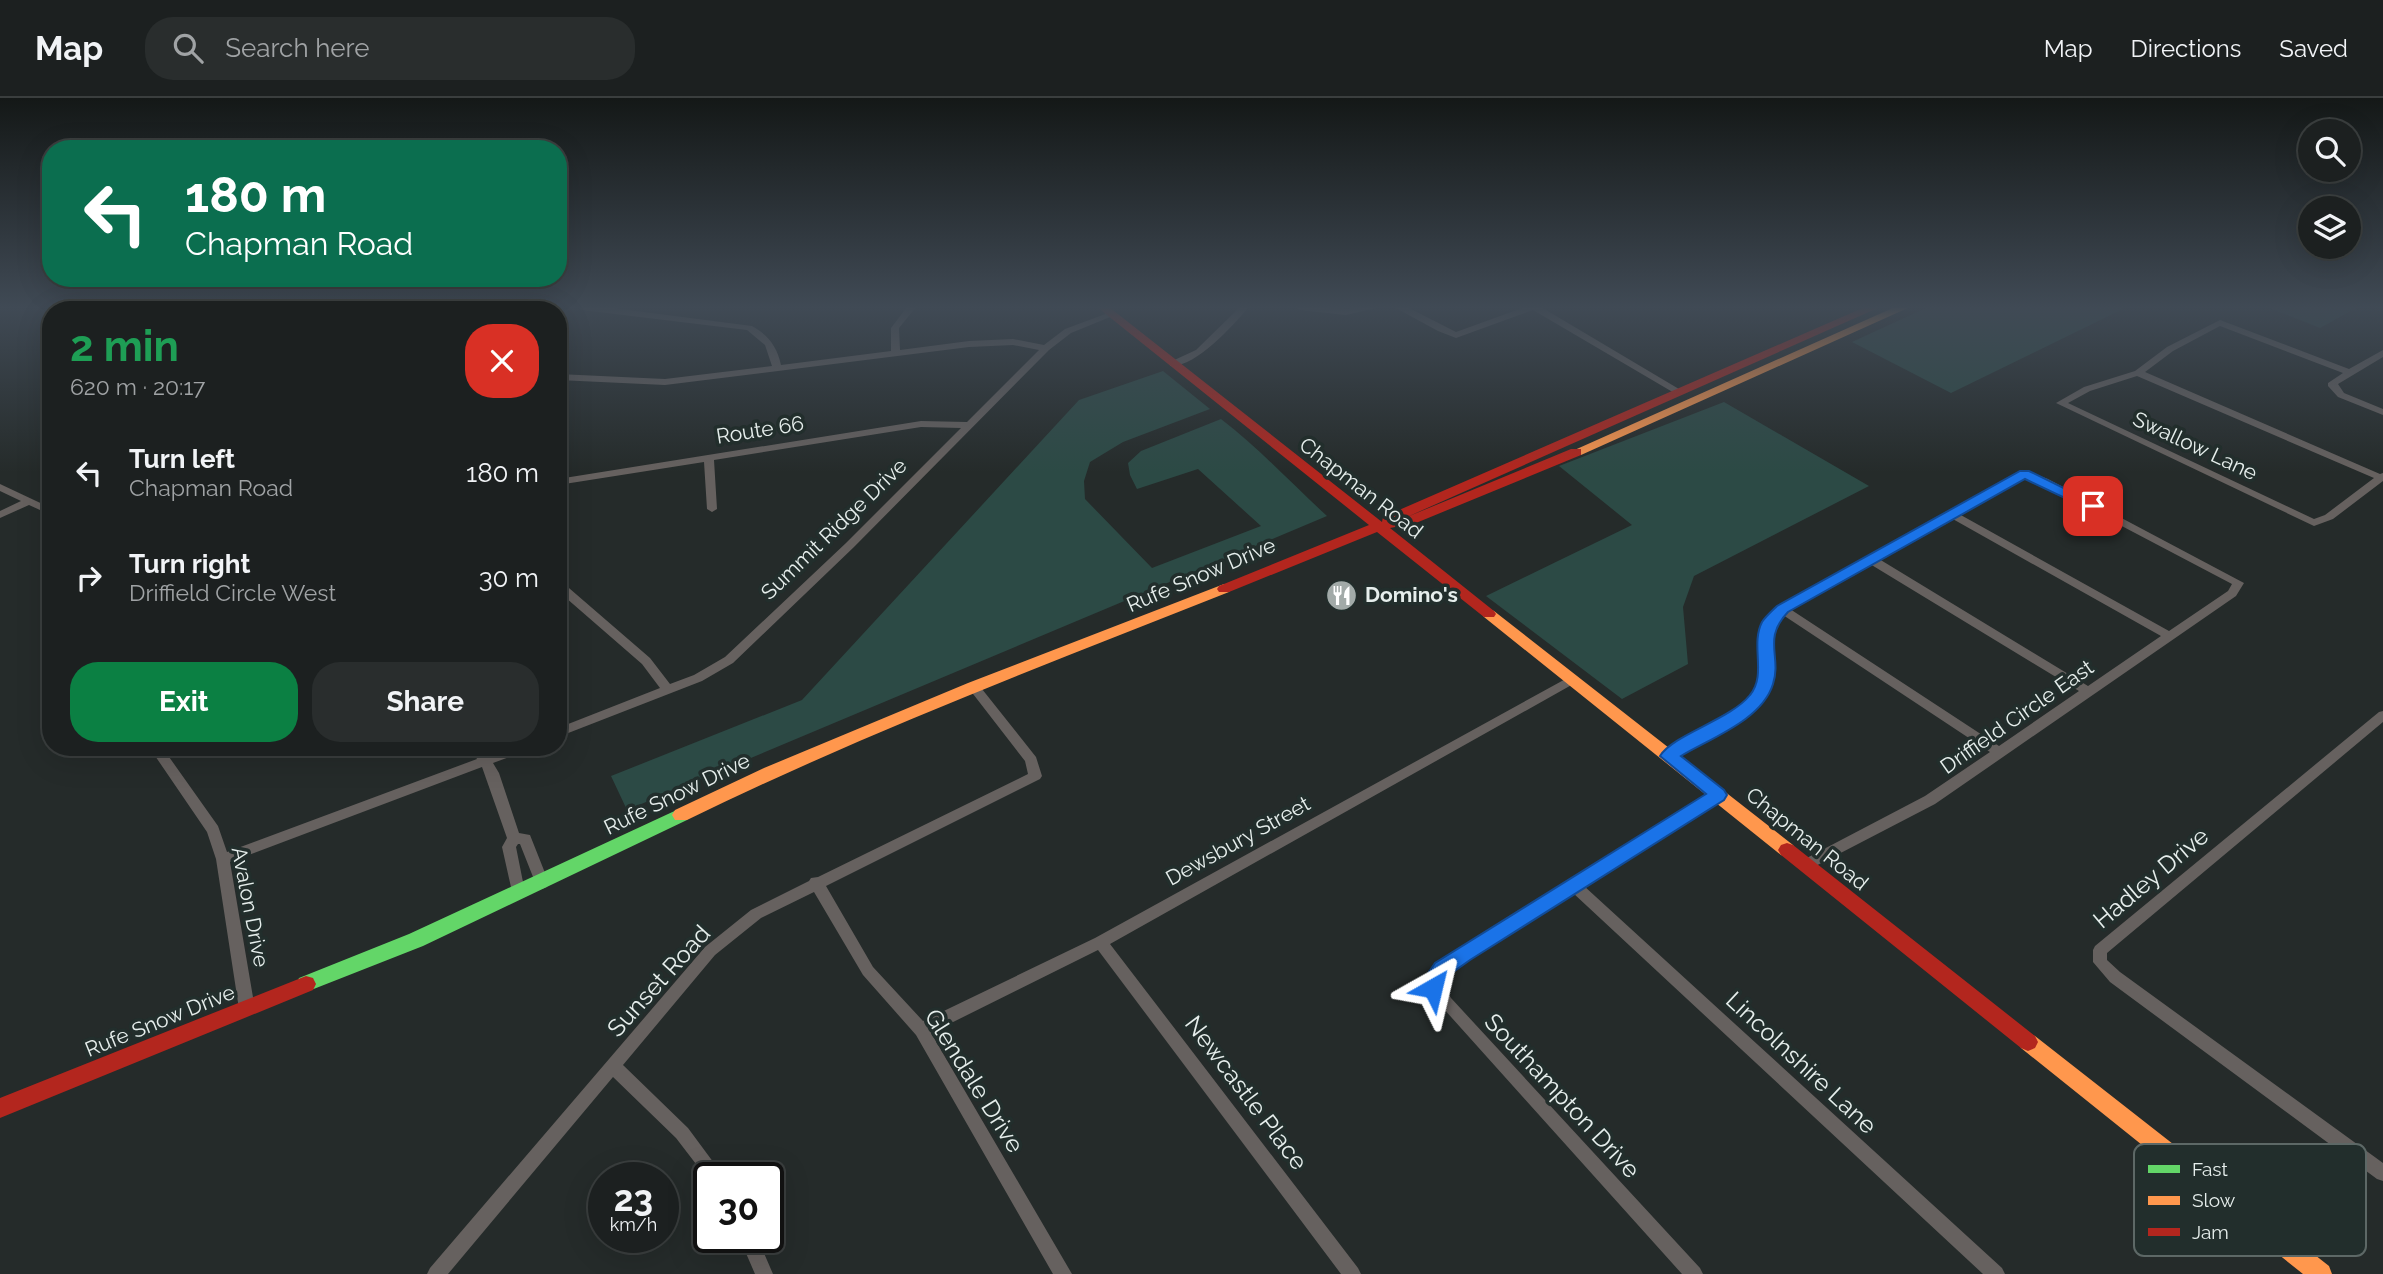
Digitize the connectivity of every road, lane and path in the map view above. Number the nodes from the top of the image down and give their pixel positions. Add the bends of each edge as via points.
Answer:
1 (776, 362) edge
2 (827, 362) edge
3 (1032, 362) edge
4 (1170, 362) edge
5 (1178, 362) edge
6 (1628, 362) edge
7 (1748, 362) edge
8 (1780, 362) edge
9 (2154, 362) edge
10 (2322, 362) edge
11 (2368, 362) edge
12 (1173, 364) junction
13 (777, 369) junction
14 (2138, 373) junction
15 (2350, 373) junction
16 (567, 377) edge
17 (1679, 392) junction
18 (2383, 412) edge
19 (969, 425) junction
20 (709, 457) junction
21 (2024, 474) joint
22 (2382, 477) edge
23 (567, 481) edge
24 (0, 487) edge
25 (28, 502) junction
26 (42, 509) edge
27 (712, 509) dead end
28 (1951, 514) junction
29 (0, 515) edge
30 (1377, 527) junction
31 (1870, 559) junction
32 (567, 593) edge
33 (1783, 609) junction
34 (2168, 635) junction
35 (1571, 680) junction
36 (974, 687) junction
37 (668, 690) junction
38 (2088, 691) junction
39 (2383, 715) edge
40 (567, 729) edge
41 (1999, 752) junction
42 (161, 756) edge
43 (482, 756) edge
44 (501, 756) edge
45 (1668, 756) junction
46 (486, 762) junction
47 (1718, 795) junction
48 (514, 838) junction
49 (223, 859) junction
50 (1806, 865) junction
51 (816, 882) junction
52 (542, 883) junction
53 (1575, 886) junction
54 (518, 892) junction
55 (1100, 942) junction
56 (247, 1009) junction
57 (921, 1030) junction
58 (614, 1067) junction
59 (0, 1108) edge
60 (2157, 1144) edge
61 (2342, 1144) edge
62 (705, 1162) edge
63 (2366, 1162) edge
64 (2383, 1174) edge
65 (755, 1253) edge
66 (2298, 1256) edge
67 (436, 1274) edge
68 (764, 1274) edge
69 (1063, 1274) edge
70 (1352, 1274) edge
71 (1694, 1274) edge
72 (1996, 1274) edge
73 (2321, 1274) edge

1 - 13 street
2 - 13 street
3 - 19 street, Summit Ridge Drive
4 - 12 main road, Chapman Road
5 - 12 street
6 - 17 street
7 - 17 main road, Rufe Snow Drive
8 - 30 main road, Rufe Snow Drive via 1539,468 1411,520
9 - 14 street
10 - 15 street
11 - 15 street
12 - 30 main road, Chapman Road
13 - 16 street via 665,382
14 - 22 street
14 - 22 street, Swallow Lane via 2087,389 2061,403 2314,523
15 - 18 street via 2333,383 2341,394
17 - 30 main road, Rufe Snow Drive
19 - 20 street, Route 66 via 930,423
19 - 37 street, Summit Ridge Drive via 729,660
20 - 23 street, Route 66
20 - 27 street
21 - 28 street
21 - 34 street, Driffield Circle East via 2238,583 2232,593
24 - 25 street
25 - 26 street
25 - 29 street
28 - 31 street
28 - 34 street
30 - 35 main road, Chapman Road
30 - 36 main road, Rufe Snow Drive
31 - 33 street
31 - 38 street
32 - 37 street via 646,661
33 - 41 street
33 - 45 street via 1769,623 1766,682 1758,698
34 - 38 street, Driffield Circle East
35 - 45 main road, Chapman Road
35 - 55 street, Dewsbury Street
36 - 51 street, Sunset Road via 1031,760 1035,776
36 - 52 main road, Rufe Snow Drive via 770,772
37 - 40 street, Summit Ridge Drive
38 - 41 street, Driffield Circle East
39 - 61 street, Hadley Drive via 2100,950 2100,962 2115,977
41 - 50 street, Driffield Circle East via 1930,800
42 - 49 street, Avalon Drive via 213,830
43 - 46 street
44 - 46 street
45 - 47 main road, Chapman Road
46 - 48 street
46 - 49 street
47 - 50 main road, Chapman Road
47 - 53 street, Southampton Drive
48 - 52 street via 525,839
48 - 54 street via 509,847
49 - 56 street, Avalon Drive
50 - 60 main road, Chapman Road
51 - 57 street, Glendale Drive via 868,971
51 - 58 street, Sunset Road via 756,914 710,951
52 - 54 main road, Rufe Snow Drive
53 - 71 street, Southampton Drive via 1442,969 1433,988
53 - 72 street, Lincolnshire Lane
54 - 56 main road, Rufe Snow Drive via 416,940
55 - 57 street, Dewsbury Street
55 - 70 street, Newcastle Place
56 - 59 main road, Rufe Snow Drive
57 - 69 street, Glendale Drive
58 - 62 street via 682,1133
58 - 67 street, Sunset Road
63 - 64 street, Hadley Drive
65 - 68 street
66 - 73 main road, Chapman Road

